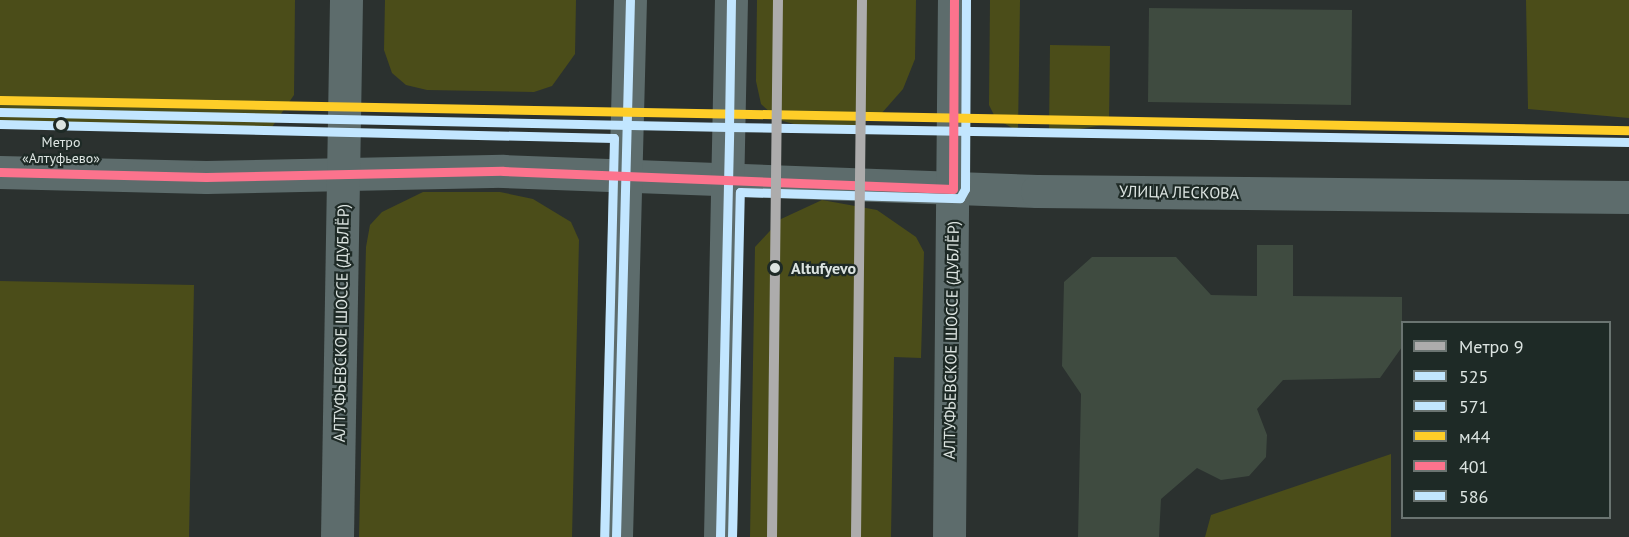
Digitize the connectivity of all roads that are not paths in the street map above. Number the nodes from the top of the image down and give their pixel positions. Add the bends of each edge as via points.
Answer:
1 (346, 0) edge
2 (630, 0) edge
3 (731, 0) edge
4 (954, 0) edge
5 (0, 172) edge
6 (344, 172) junction
7 (624, 179) junction
8 (728, 180) junction
9 (953, 189) junction
10 (1629, 197) edge
11 (337, 537) edge
12 (616, 537) edge
13 (720, 537) edge
14 (949, 537) edge

1 - 6 main road, АЛТУФЬЕВСКОЕ ШОССЕ (ДУБЛЁР)
2 - 7 main road
3 - 8 main road
4 - 9 main road, АЛТУФЬЕВСКОЕ ШОССЕ (ДУБЛЁР)
5 - 6 main road, УЛИЦА ЛЕСКОВА via 206,177
6 - 7 main road, УЛИЦА ЛЕСКОВА via 503,171
6 - 11 main road, АЛТУФЬЕВСКОЕ ШОССЕ (ДУБЛЁР)
7 - 8 main road, УЛИЦА ЛЕСКОВА
7 - 12 main road
8 - 9 main road, УЛИЦА ЛЕСКОВА
8 - 13 main road
9 - 10 main road, УЛИЦА ЛЕСКОВА
9 - 14 main road, АЛТУФЬЕВСКОЕ ШОССЕ (ДУБЛЁР)

